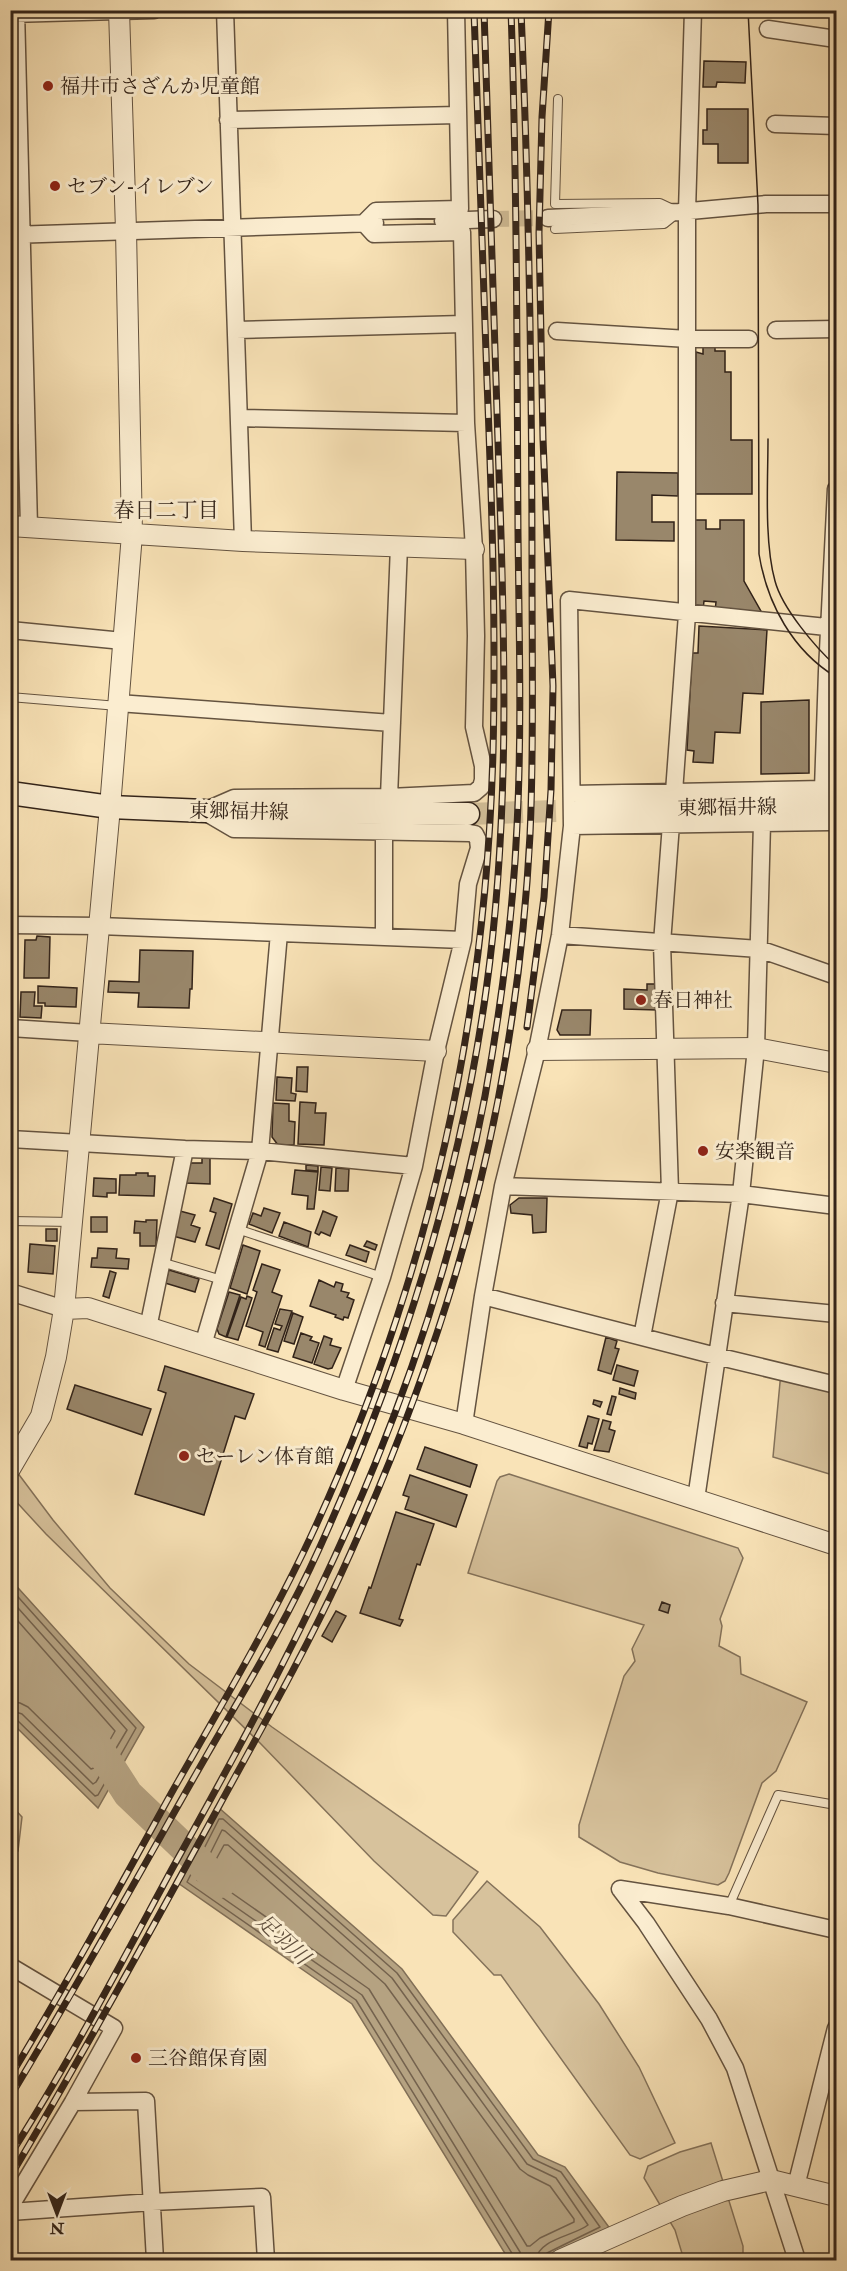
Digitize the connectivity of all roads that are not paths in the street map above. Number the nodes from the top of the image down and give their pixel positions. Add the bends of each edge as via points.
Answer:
1 (154, 10) edge
2 (225, 10) edge
3 (456, 10) edge
4 (693, 10) edge
5 (119, 11) edge
6 (14, 13) edge
7 (768, 30) dead end
8 (837, 39) edge
9 (558, 99) dead end
10 (458, 115) junction
11 (228, 120) junction
12 (14, 124) edge
13 (775, 124) dead end
14 (837, 126) edge
15 (837, 204) edge
16 (683, 212) junction
17 (493, 219) tunnel mouth
18 (364, 223) junction
19 (551, 223) tunnel mouth
20 (232, 227) junction
21 (126, 230) junction
22 (16, 235) edge
23 (463, 324) junction
24 (837, 329) edge
25 (236, 330) junction
26 (776, 330) dead end
27 (557, 331) dead end
28 (688, 339) junction
29 (749, 339) dead end
30 (18, 416) edge
31 (239, 418) junction
32 (466, 423) junction
33 (837, 489) edge
34 (20, 526) edge
35 (132, 534) junction
36 (243, 541) junction
37 (399, 546) junction
38 (474, 549) junction
39 (687, 614) junction
40 (833, 628) edge
41 (10, 630) edge
42 (123, 641) junction
43 (10, 697) edge
44 (118, 705) junction
45 (392, 723) junction
46 (675, 792) junction
47 (10, 793) edge
48 (389, 797) junction
49 (832, 797) edge
50 (110, 807) junction
51 (575, 810) junction
52 (204, 811) junction
53 (468, 814) tunnel mouth
54 (837, 816) edge
55 (762, 823) junction
56 (671, 824) junction
57 (384, 831) junction
58 (10, 926) edge
59 (99, 926) junction
60 (279, 933) junction
61 (560, 935) junction
62 (384, 937) junction
63 (463, 940) junction
64 (662, 943) junction
65 (759, 950) junction
66 (837, 976) edge
67 (10, 1028) edge
68 (89, 1033) junction
69 (269, 1042) junction
70 (665, 1048) junction
71 (756, 1048) junction
72 (537, 1050) junction
73 (436, 1051) junction
74 (837, 1063) edge
75 (10, 1139) edge
76 (79, 1143) junction
77 (185, 1149) junction
78 (260, 1151) junction
79 (414, 1166) junction
80 (503, 1186) junction
81 (670, 1191) junction
82 (741, 1194) junction
83 (837, 1206) edge
84 (10, 1221) edge
85 (72, 1222) junction
86 (237, 1229) junction
87 (162, 1262) junction
88 (382, 1277) junction
89 (222, 1280) junction
90 (10, 1292) edge
91 (483, 1296) junction
92 (724, 1303) junction
93 (64, 1309) junction
94 (837, 1314) edge
95 (148, 1328) junction
96 (642, 1337) junction
97 (203, 1345) junction
98 (716, 1356) junction
99 (837, 1384) edge
100 (344, 1389) junction
101 (464, 1424) junction
102 (10, 1469) edge
103 (696, 1499) junction
104 (837, 1545) edge
105 (837, 1805) edge
106 (729, 1906) junction
107 (837, 1930) edge
108 (10, 1966) edge
109 (837, 2028) edge
110 (73, 2102) junction
111 (763, 2182) junction
112 (796, 2186) junction
113 (837, 2196) edge
114 (152, 2202) junction
115 (10, 2207) edge
116 (10, 2212) edge
117 (155, 2260) edge
118 (266, 2260) edge
119 (560, 2260) edge
120 (796, 2260) edge

1 - 5 street
2 - 11 street
3 - 10 street
4 - 16 street
5 - 6 street
5 - 21 street
6 - 12 street
7 - 8 street
9 - 16 lane via 555,204 660,203
10 - 11 street
10 - 18 street via 460,209 376,211
11 - 20 street
12 - 22 street
13 - 14 street
15 - 16 street via 766,204
16 - 19 street
16 - 28 street
17 - 18 street
18 - 20 street
18 - 23 street via 374,234 462,232
20 - 21 street
20 - 25 street
21 - 22 street
21 - 35 street
22 - 30 street
23 - 25 street
23 - 32 street
24 - 26 street
25 - 31 street
27 - 28 street
28 - 29 street
28 - 39 street
30 - 34 street
31 - 32 street
31 - 36 street
32 - 38 street
33 - 40 street
34 - 35 street
35 - 36 street
35 - 42 street
36 - 37 street
37 - 38 street
37 - 45 street
38 - 48 street via 474,727 483,780 474,793
39 - 40 street
39 - 46 street
39 - 51 street via 569,600
40 - 49 street
41 - 42 street
42 - 44 street
43 - 44 lane
44 - 45 street
44 - 50 street
45 - 48 street
46 - 49 street
46 - 51 street
47 - 50 main road, 東郷福井線
48 - 52 street via 234,798
49 - 51 main road, 東郷福井線
50 - 52 main road, 東郷福井線
50 - 59 street
51 - 56 street
51 - 61 street
52 - 53 main road, 東郷福井線
52 - 57 street via 234,829
54 - 55 street via 830,822
55 - 56 street
55 - 65 street
56 - 64 street
57 - 62 street
57 - 63 street via 470,833 477,837 479,848 468,884
58 - 59 street
59 - 60 street
59 - 68 street
60 - 62 street
60 - 69 street
61 - 64 street
61 - 72 street
62 - 63 street
63 - 73 street
64 - 65 street
64 - 70 street
65 - 66 street
65 - 71 street
67 - 68 street
68 - 69 street
68 - 76 street
69 - 73 street
69 - 78 street
70 - 71 street
70 - 72 street
70 - 81 street
71 - 74 street
71 - 82 street
72 - 80 street
73 - 79 street
75 - 76 street
76 - 77 street
76 - 85 street
77 - 78 street
77 - 87 street
78 - 79 street
78 - 86 street
79 - 88 street
80 - 81 street
80 - 91 street
81 - 82 street
81 - 96 street
82 - 83 street
82 - 92 street
84 - 85 lane
85 - 93 street
86 - 88 lane
86 - 89 street
87 - 89 lane
87 - 95 street
88 - 100 street
89 - 97 street
90 - 93 street
91 - 96 street
91 - 101 street
92 - 94 street
92 - 98 street
93 - 95 street via 88,1308
93 - 102 street via 47,1400
95 - 97 street
96 - 98 street
97 - 100 street
98 - 99 street
98 - 103 street
100 - 101 street
101 - 103 street
103 - 104 street
105 - 106 lane via 778,1795
106 - 107 street
106 - 111 street via 620,1889 709,2019 735,2068
108 - 110 street via 114,2028
109 - 112 street
110 - 114 street via 146,2101
110 - 115 street
111 - 112 street
111 - 119 street via 682,2206
111 - 120 street
112 - 113 street
114 - 116 street
114 - 117 street
114 - 118 street via 262,2198

